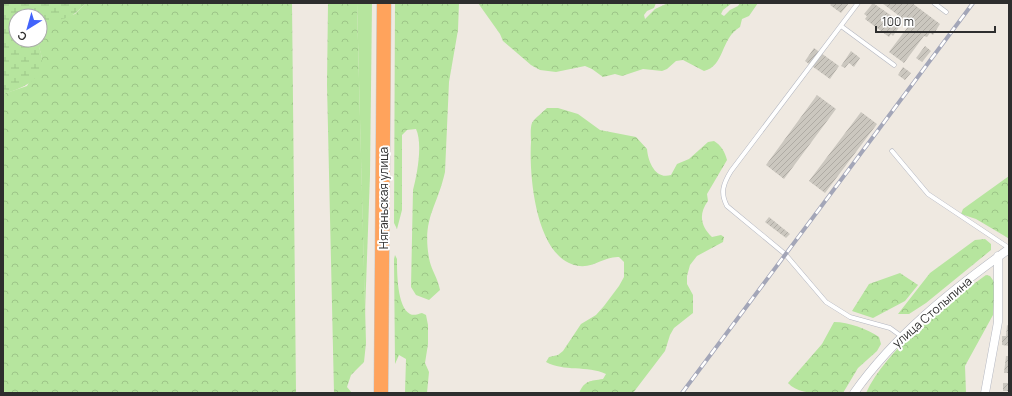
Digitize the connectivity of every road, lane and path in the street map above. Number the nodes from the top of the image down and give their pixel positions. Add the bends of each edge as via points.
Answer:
1 (384, 3) edge
2 (858, 3) edge
3 (934, 3) edge
4 (946, 12) dead end
5 (841, 26) junction
6 (894, 65) dead end
7 (892, 152) dead end
8 (1009, 248) edge
9 (998, 256) junction
10 (901, 336) junction
11 (861, 383) junction
12 (381, 393) edge
13 (854, 393) edge
14 (858, 393) edge
15 (985, 393) edge

1 - 12 highway, Няганьская улица
2 - 5 lane
3 - 4 lane
5 - 6 lane
5 - 10 lane via 731,171 724,184 723,199 734,212 788,257 826,302 850,316 890,328
7 - 8 lane via 928,194
8 - 9 street, улица Столыпина
9 - 10 street, улица Столыпина
9 - 15 street via 998,322
10 - 11 street, улица Столыпина
11 - 13 street, улица Столыпина
11 - 14 street, улица Столыпина

